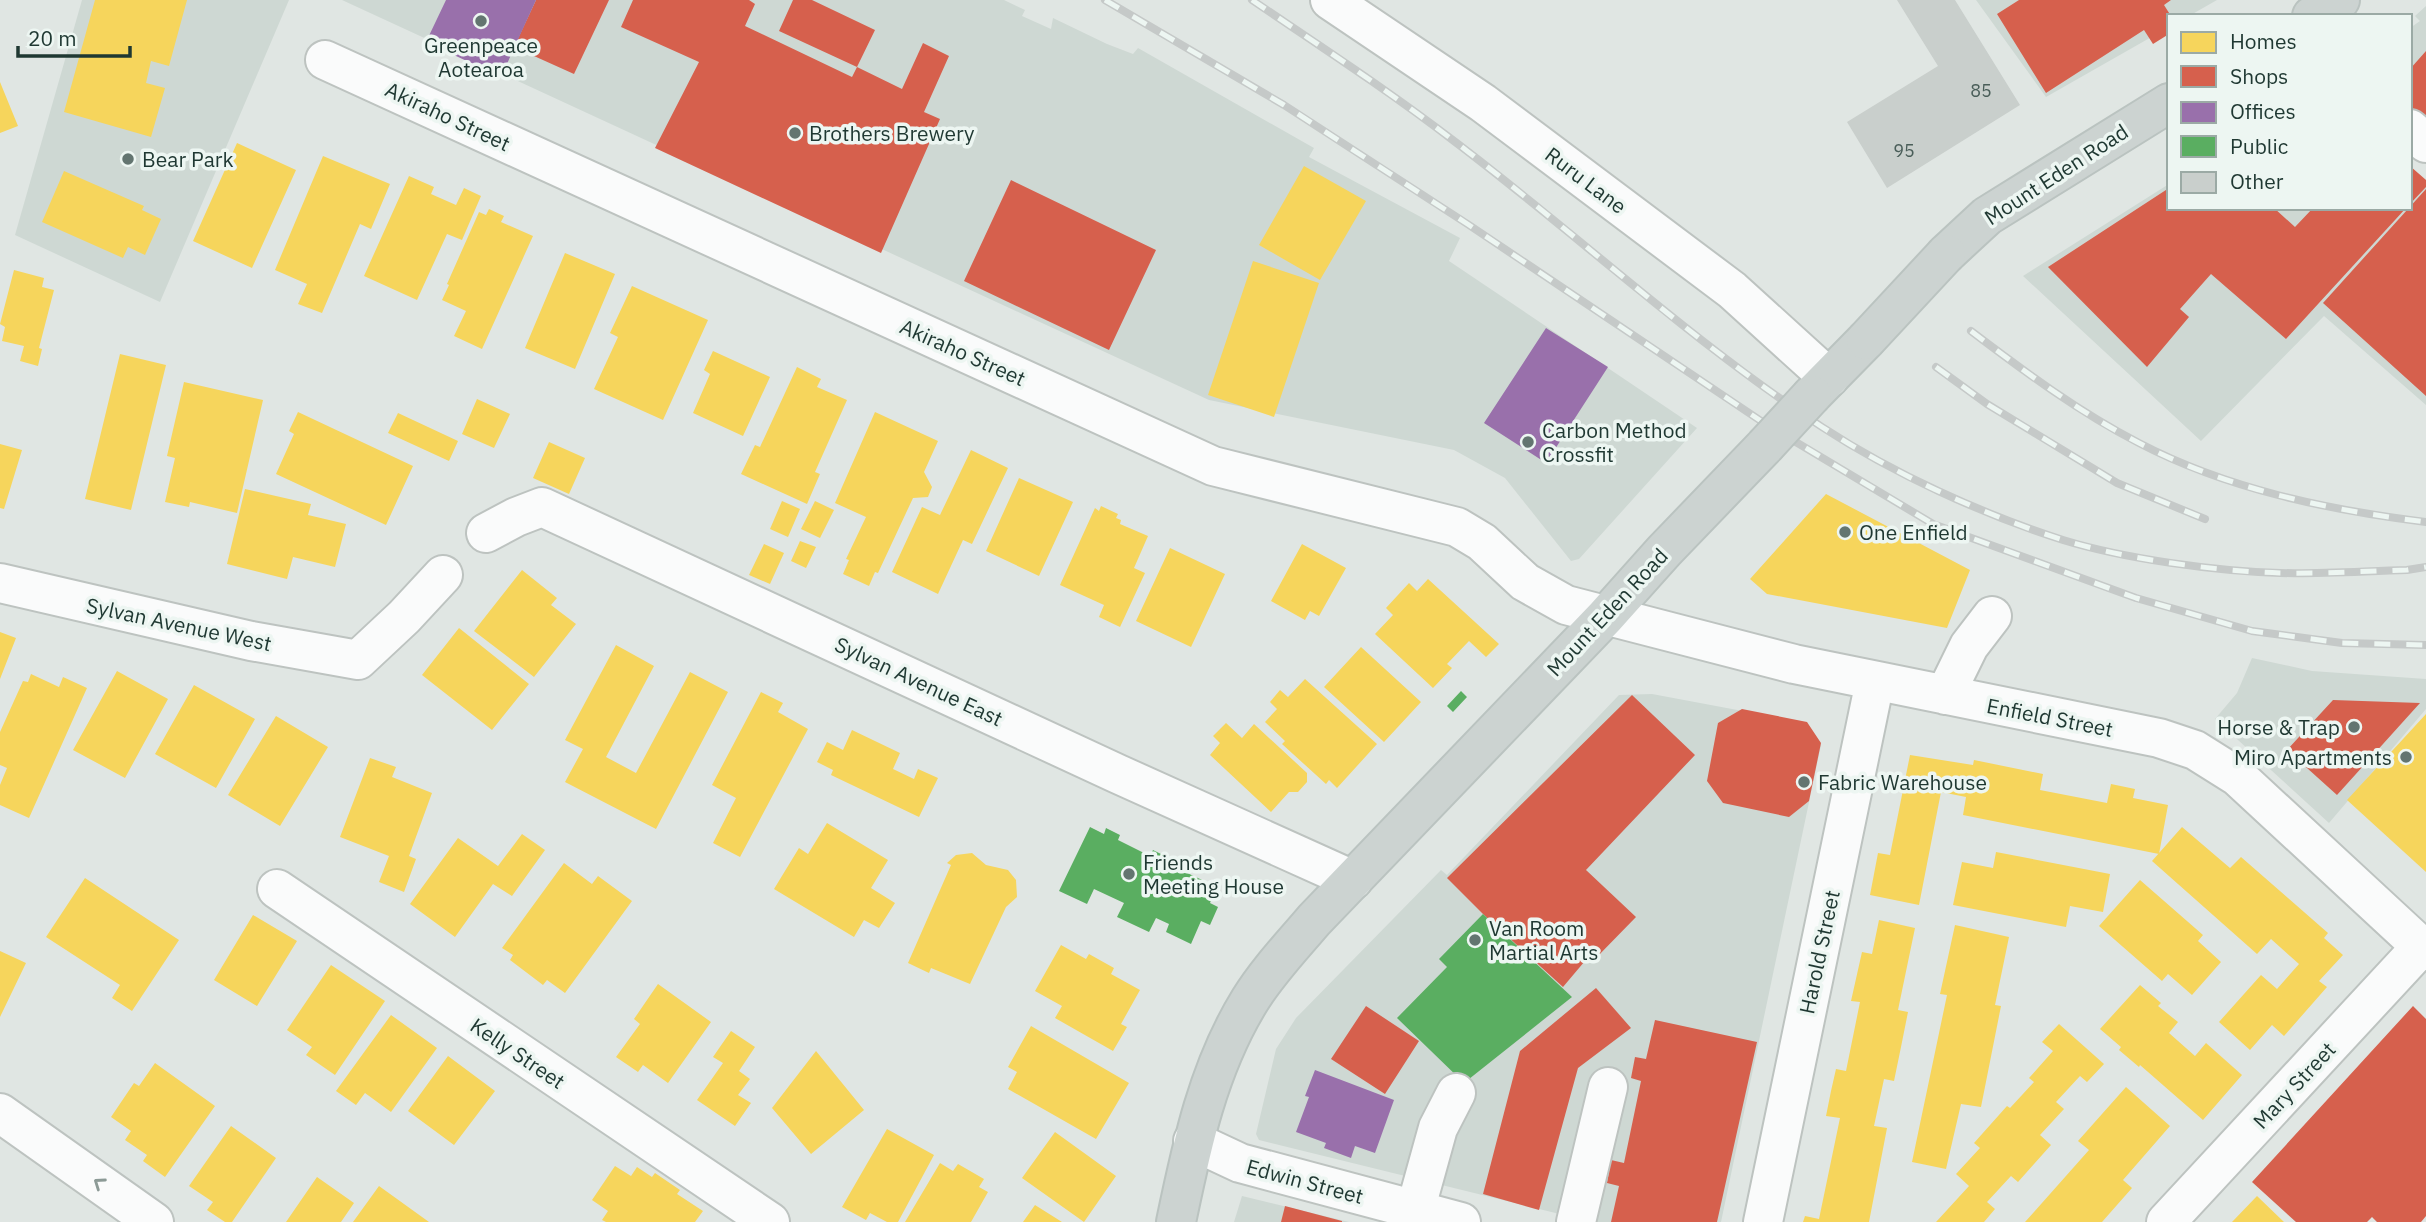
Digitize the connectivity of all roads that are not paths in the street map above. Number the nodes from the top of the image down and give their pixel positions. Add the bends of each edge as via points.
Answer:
1 (1330, 0) edge
2 (2340, 0) edge
3 (2316, 14) edge
4 (325, 60) dead end
5 (2167, 104) edge
6 (2412, 130) edge
7 (2426, 143) edge
8 (1820, 387) junction
9 (486, 533) dead end
10 (443, 575) dead end
11 (0, 583) edge
12 (1992, 616) dead end
13 (1605, 617) junction
14 (1875, 681) junction
15 (1945, 695) junction
16 (1353, 880) junction
17 (277, 889) dead end
18 (2424, 949) edge
19 (1608, 1087) dead end
20 (1456, 1093) dead end
21 (0, 1113) edge
22 (1193, 1140) junction
23 (1415, 1211) junction
24 (761, 1220) edge
25 (154, 1222) edge
26 (1176, 1222) edge
27 (1461, 1222) edge
28 (1576, 1222) edge
29 (1763, 1222) edge
30 (2166, 1222) edge

1 - 8 street, Ruru Lane via 1483,103 1732,290
2 - 3 main road
4 - 13 street, Akiraho Street via 1213,466 1457,527 1482,542 1525,582 1566,605
5 - 8 main road, Mount Eden Road, bridge via 1987,216
6 - 7 street
8 - 13 main road, Mount Eden Road, bridge
9 - 16 street, Sylvan Avenue East via 542,507
10 - 11 street, Sylvan Avenue West via 358,660 238,638
12 - 15 street via 1969,646
13 - 14 street, Enfield Street
13 - 16 main road, Mount Eden Road
14 - 15 street, Enfield Street
14 - 29 street, Harold Street
15 - 18 street, Enfield Street via 2159,738 2195,750 2238,777
16 - 22 main road, Mount Eden Road via 1280,960 1251,1000 1228,1040
17 - 24 street, Kelly Street
18 - 30 street, Mary Street
19 - 28 street
20 - 23 street via 1438,1128
25 -> 21 street
22 - 23 street, Edwin Street via 1240,1163
22 - 26 main road, Mount Eden Road
23 - 27 street, Edwin Street

